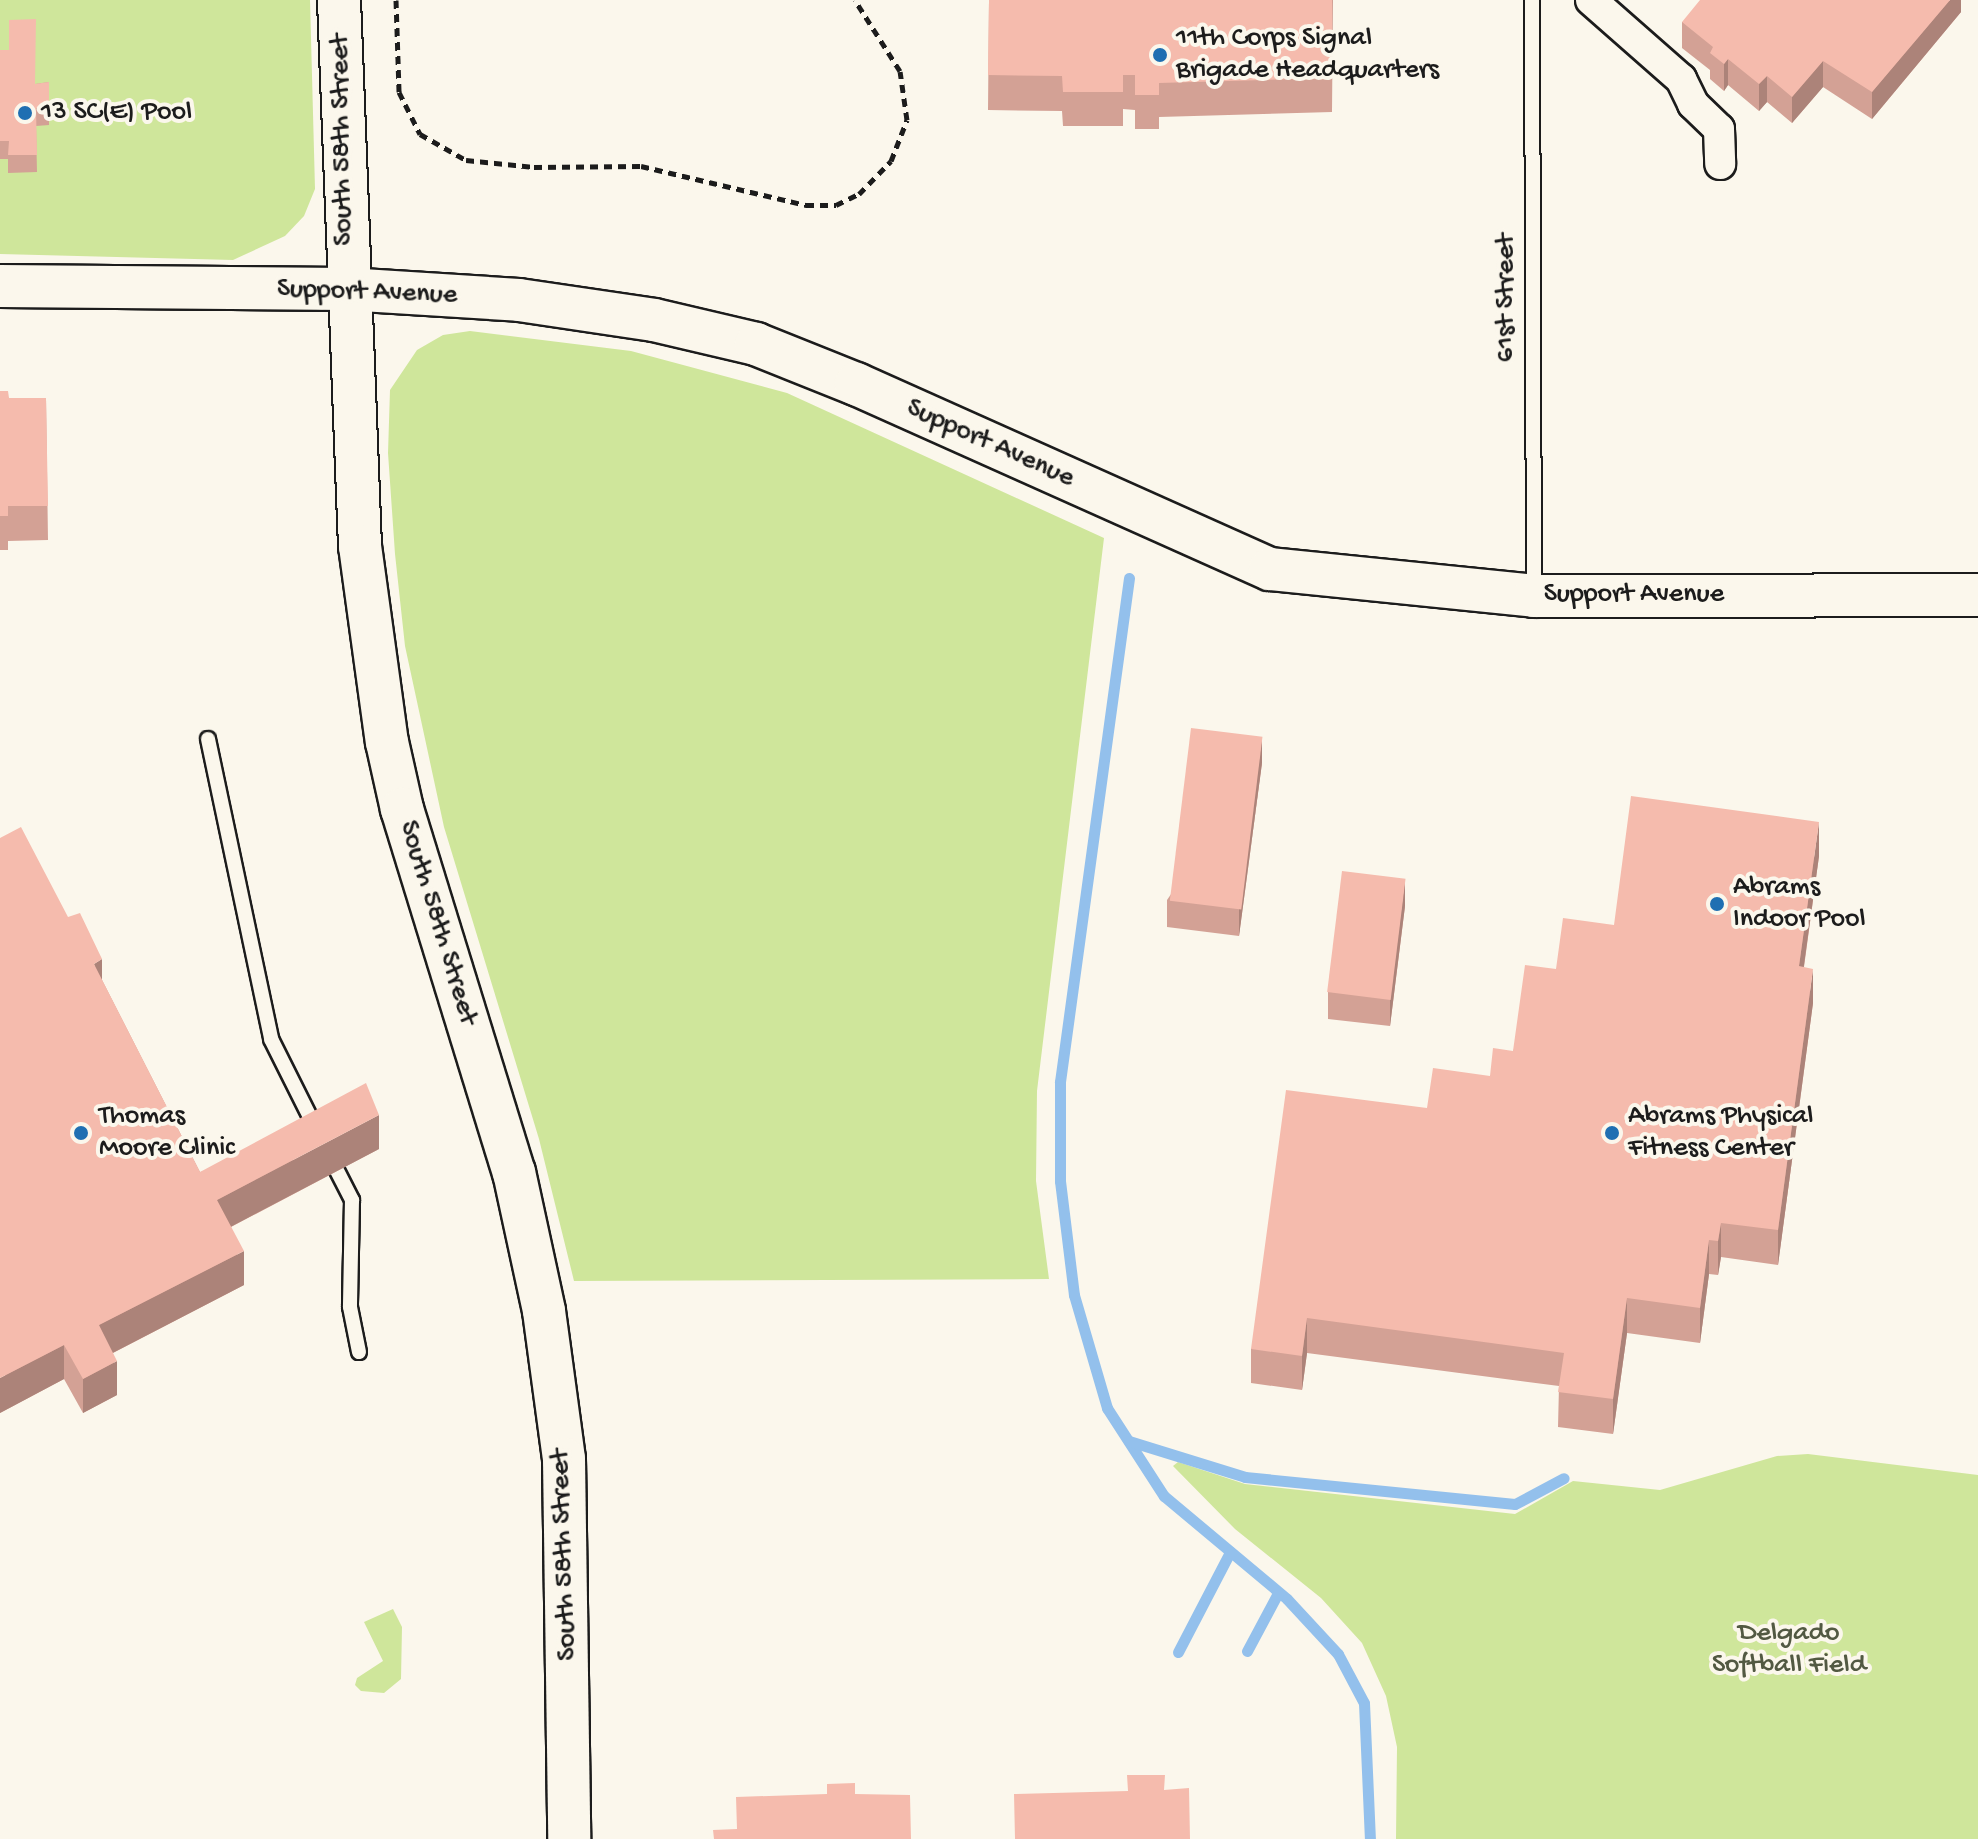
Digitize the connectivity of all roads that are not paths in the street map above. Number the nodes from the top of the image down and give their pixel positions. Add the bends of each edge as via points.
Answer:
1 (339, 0) edge
2 (1532, 0) edge
3 (1591, 0) edge
4 (1720, 164) dead end
5 (0, 286) edge
6 (346, 289) junction
7 (1978, 595) edge
8 (1534, 596) junction
9 (208, 739) dead end
10 (359, 1352) dead end
11 (569, 1839) edge

1 - 6 street, South 58th Street
2 - 8 lane, 61st Street
3 - 4 street via 1681,79 1693,104 1719,129
5 - 6 street, Support Avenue
6 - 8 street, Support Avenue via 519,300 654,320 756,344 1270,569
6 - 11 street, South 58th Street via 360,546 387,742 402,809 514,1172 544,1311 564,1459
7 - 8 street, Support Avenue
9 - 10 lane via 271,1039 352,1200 350,1307

